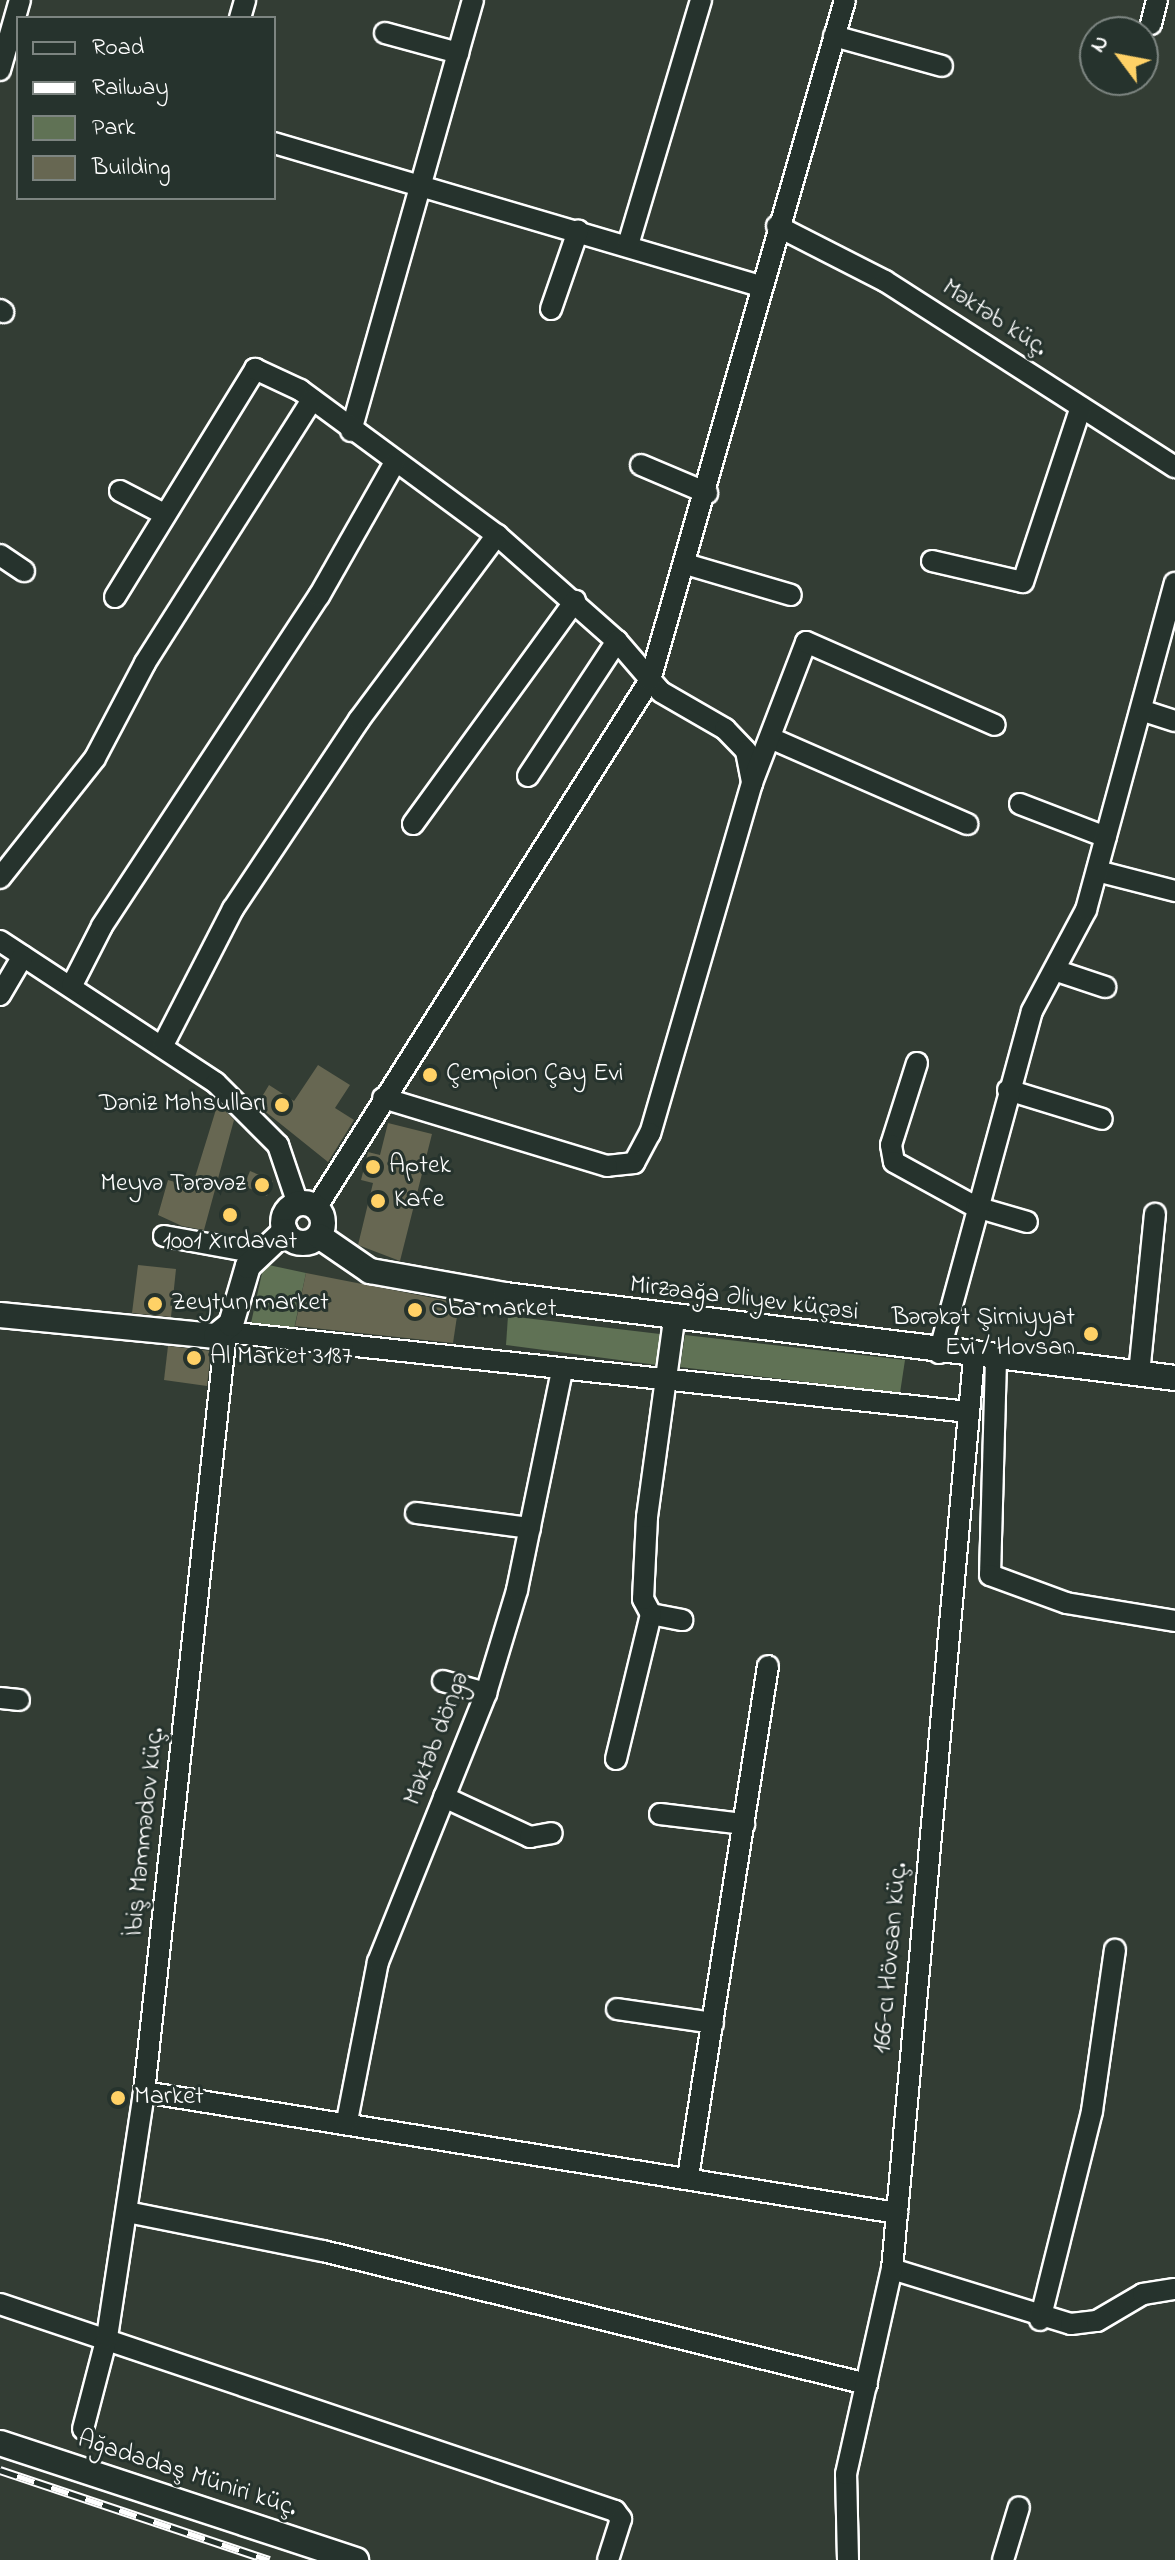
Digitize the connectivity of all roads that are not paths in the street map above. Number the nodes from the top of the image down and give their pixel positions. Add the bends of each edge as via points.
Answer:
1 (20, 0) edge
2 (473, 0) edge
3 (701, 0) edge
4 (845, 0) edge
5 (385, 33) dead end
6 (834, 36) junction
7 (458, 53) junction
8 (942, 66) dead end
9 (0, 68) edge
10 (276, 144) edge
11 (420, 187) junction
12 (777, 226) junction
13 (578, 231) junction
14 (628, 245) junction
15 (760, 286) junction
16 (551, 309) dead end
17 (312, 400) junction
18 (1081, 407) junction
19 (351, 431) junction
20 (394, 464) junction
21 (641, 465) dead end
22 (1175, 467) edge
23 (120, 491) dead end
24 (707, 493) junction
25 (164, 514) junction
26 (497, 535) junction
27 (0, 555) edge
28 (932, 561) dead end
29 (689, 565) junction
30 (24, 571) dead end
31 (1175, 583) edge
32 (791, 595) dead end
33 (115, 597) dead end
34 (575, 601) junction
35 (617, 641) junction
36 (650, 680) junction
37 (1141, 710) junction
38 (1175, 721) edge
39 (995, 725) dead end
40 (775, 740) junction
41 (528, 776) dead end
42 (752, 783) junction
43 (1020, 804) dead end
44 (413, 824) dead end
45 (967, 824) dead end
46 (1106, 837) junction
47 (1097, 871) junction
48 (0, 878) edge
49 (1175, 891) edge
50 (0, 941) edge
51 (23, 956) junction
52 (1057, 971) junction
53 (72, 985) junction
54 (1105, 987) dead end
55 (0, 995) edge
56 (164, 1043) junction
57 (917, 1063) dead end
58 (1008, 1090) junction
59 (383, 1098) junction
60 (1102, 1119) dead end
61 (307, 1206) junction
62 (976, 1207) junction
63 (1155, 1214) dead end
64 (1027, 1222) dead end
65 (285, 1231) junction
66 (164, 1236) dead end
67 (319, 1236) junction
68 (258, 1253) junction
69 (0, 1315) edge
70 (674, 1320) junction
71 (226, 1332) junction
72 (939, 1353) junction
73 (985, 1359) junction
74 (562, 1370) junction
75 (1139, 1374) junction
76 (1175, 1378) edge
77 (665, 1380) junction
78 (969, 1412) junction
79 (416, 1513) dead end
80 (530, 1528) junction
81 (651, 1614) junction
82 (682, 1620) dead end
83 (1175, 1621) edge
84 (768, 1666) dead end
85 (443, 1681) dead end
86 (486, 1693) junction
87 (616, 1759) dead end
88 (444, 1797) junction
89 (660, 1814) dead end
90 (744, 1824) junction
91 (552, 1833) dead end
92 (1115, 1950) dead end
93 (617, 2009) dead end
94 (713, 2023) junction
95 (144, 2092) junction
96 (347, 2121) junction
97 (688, 2177) junction
98 (127, 2212) junction
99 (897, 2213) junction
100 (892, 2269) junction
101 (1175, 2289) edge
102 (0, 2304) edge
103 (1040, 2320) junction
104 (107, 2337) junction
105 (867, 2384) junction
106 (83, 2429) dead end
107 (0, 2443) edge
108 (1019, 2507) dead end
109 (356, 2560) edge
110 (608, 2560) edge
111 (848, 2560) edge
112 (1003, 2560) edge

1 - 9 street
2 - 7 street
3 - 14 street
4 - 6 street
5 - 7 street
6 - 8 street
6 - 12 street
7 - 11 street
10 - 11 street
11 - 13 street
11 - 19 street
12 - 15 street
12 - 18 street, Məktəb küç. via 873,274
13 - 14 street
13 - 16 street
14 - 15 street
15 - 24 street
17 - 19 street
17 - 25 street via 255,369
17 - 48 street via 145,663 95,758
18 - 22 street, Məktəb küç.
18 - 28 street via 1023,582
19 - 20 street
20 - 26 street
20 - 53 street via 319,596 102,926
21 - 24 street
23 - 25 street
24 - 29 street
25 - 33 street
26 - 34 street
26 - 56 street via 359,720 233,909
27 - 30 street
29 - 32 street
29 - 36 street
31 - 37 street
34 - 35 street
34 - 44 street
35 - 36 street
35 - 41 street
36 - 42 street via 740,741
36 - 59 street
37 - 38 street
37 - 46 street
39 - 40 street via 806,642
40 - 42 street
40 - 45 street
42 - 59 street via 650,1133 634,1163 607,1166
43 - 46 street
46 - 47 street
47 - 49 street
47 - 52 street
50 - 51 street
51 - 53 street
51 - 55 street
52 - 54 street
52 - 58 street via 1032,1011
53 - 56 street
56 - 61 street via 271,1136
57 - 62 street via 890,1155
58 - 60 street
58 - 62 street
59 - 61 street
61 - 65 street via 287,1211
61 - 67 street
62 - 64 street
62 - 72 street
63 - 75 street
65 - 67 street via 297,1242
65 - 68 street
66 - 68 street
67 - 70 street, Mirzəağa Əliyev küçəsi via 370,1271
68 - 71 street via 243,1276
69 - 71 street via 205,1337
70 - 72 street, Mirzəağa Əliyev küçəsi
70 - 77 street
71 - 74 street
71 - 95 street, İbiş Məmmədov küç.
72 - 73 street, Mirzəağa Əliyev küçəsi
73 - 75 street, Mirzəağa Əliyev küçəsi
73 - 78 street, 166-cı Hövsan küç.
73 - 83 street via 990,1575 1000,1585 1066,1603
74 - 77 street
74 - 80 street, Məktəb döngə
75 - 76 street, Mirzəağa Əliyev küçəsi
77 - 78 street
77 - 81 street via 647,1517 643,1599
78 - 99 street, 166-cı Hövsan küç.
79 - 80 street
80 - 86 street, Məktəb döngə
81 - 82 street
81 - 87 street
84 - 90 street
85 - 86 street
86 - 88 street, Məktəb döngə
88 - 91 street via 530,1837
88 - 96 street, Məktəb döngə via 378,1962
89 - 90 street
90 - 94 street
92 - 103 street via 1092,2111
93 - 94 street
94 - 97 street
95 - 96 street
95 - 98 street, İbiş Məmmədov küç.
96 - 97 street
97 - 99 street
98 - 104 street, İbiş Məmmədov küç.
98 - 105 street via 323,2251
99 - 100 street, 166-cı Hövsan küç.
100 - 103 street
100 - 105 street, 166-cı Hövsan küç.
101 - 103 street via 1143,2294 1097,2321
102 - 104 street
104 - 106 street, İbiş Məmmədov küç.
104 - 110 street via 615,2511 621,2519
105 - 111 street, 166-cı Hövsan küç. via 846,2474
107 - 109 street, Ağadadaş Müniri küç.
108 - 112 street

